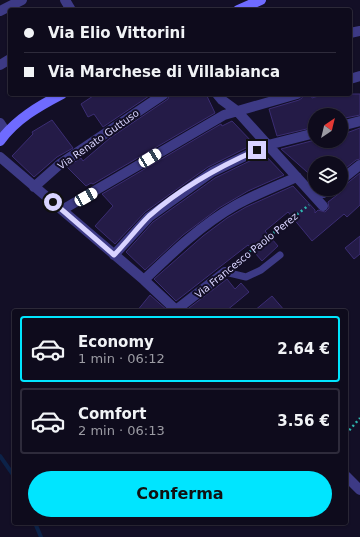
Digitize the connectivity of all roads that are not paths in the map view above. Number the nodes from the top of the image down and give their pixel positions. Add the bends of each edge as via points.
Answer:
1 (22, 0) edge
2 (261, 0) edge
3 (243, 8) edge
4 (0, 11) edge
5 (58, 96) edge
6 (161, 96) edge
7 (219, 96) edge
8 (290, 96) edge
9 (237, 111) junction
10 (360, 121) edge
11 (0, 123) edge
12 (348, 124) edge
13 (308, 135) edge
14 (3, 136) edge
15 (268, 146) junction
16 (0, 157) edge
17 (360, 165) edge
18 (348, 174) edge
19 (297, 177) junction
20 (34, 187) junction
21 (323, 197) edge
22 (62, 210) junction
23 (114, 255) junction
24 (280, 255) dead end
25 (225, 272) joint
26 (144, 280) junction
27 (175, 309) edge
28 (179, 309) edge
29 (348, 478) edge
30 (360, 490) edge

1 - 4 street
2 - 3 main road
5 - 14 main road via 32,110
6 - 20 street, Via Renato Guttuso via 60,164
7 - 9 street
8 - 9 street
9 - 15 street
9 - 22 street via 224,115
10 - 12 street
11 - 14 street
13 - 15 street
15 - 19 street
15 - 23 street via 212,172 189,187 149,217
16 - 20 street
17 - 18 street
19 - 21 street
19 - 26 street via 252,197 214,220 178,247
20 - 22 street
22 - 23 street
23 - 26 street
24 - 25 lane via 261,270 246,277
25 - 28 street, Via Francesco Paolo Perez
26 - 27 street
29 - 30 street

